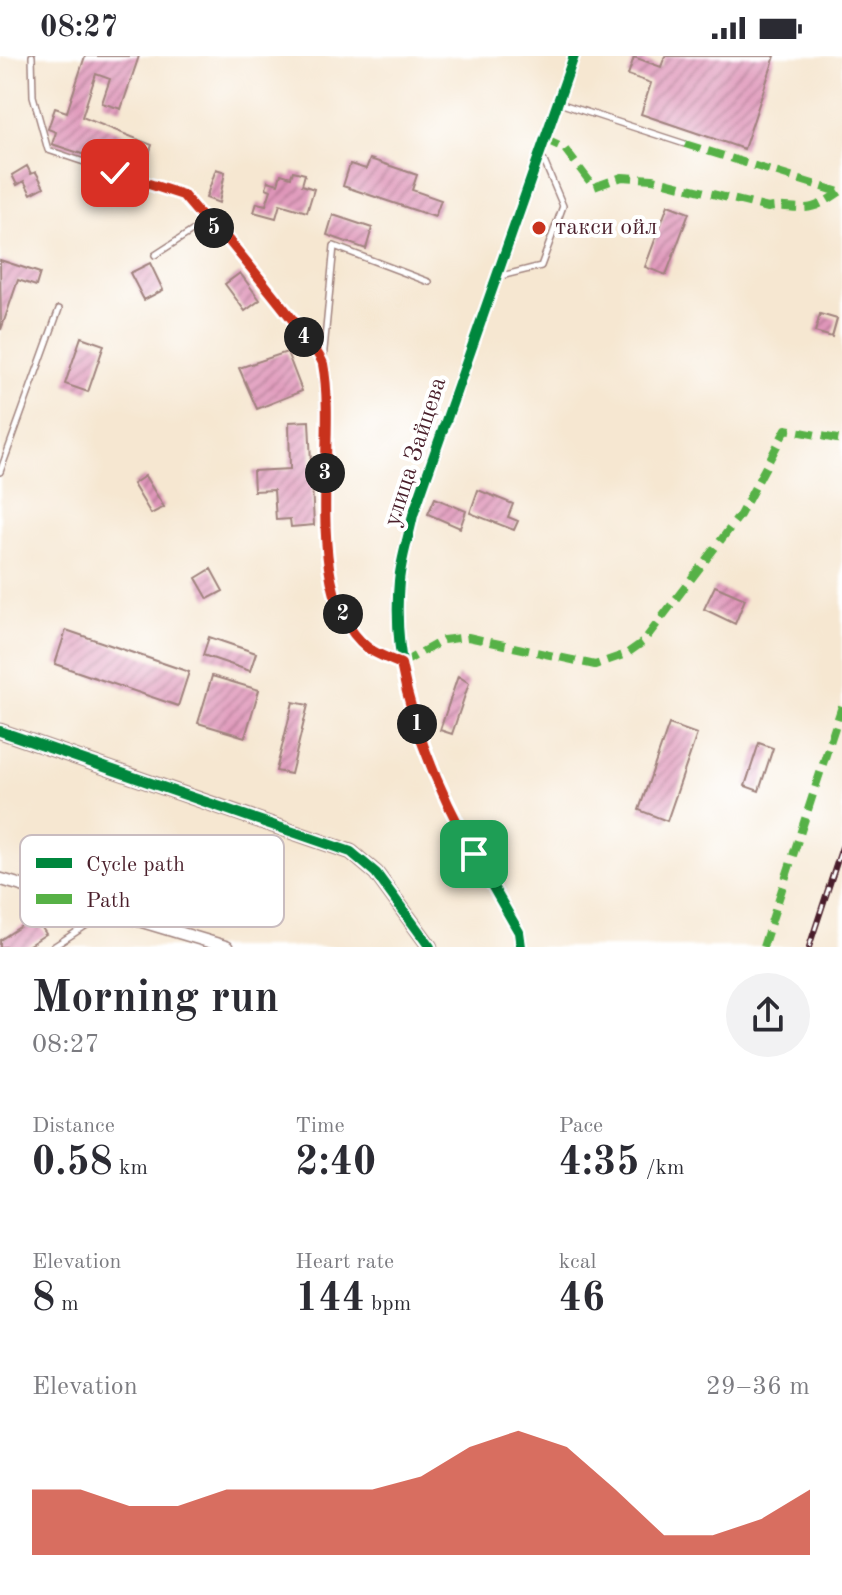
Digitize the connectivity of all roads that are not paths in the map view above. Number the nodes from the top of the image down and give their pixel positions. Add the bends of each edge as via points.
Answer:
1 (32, 56) edge
2 (574, 56) edge
3 (558, 103) junction
4 (685, 144) dead end
5 (540, 151) junction
6 (206, 222) junction
7 (155, 255) dead end
8 (496, 277) junction
9 (429, 282) dead end
10 (59, 309) dead end
11 (323, 361) junction
12 (0, 472) edge
13 (401, 664) junction
14 (0, 731) edge
15 (0, 879) edge
16 (20, 885) edge
17 (84, 927) edge
18 (160, 927) edge
19 (220, 946) edge
20 (53, 947) edge
21 (430, 947) edge
22 (521, 947) edge

1 - 6 lane via 33,96 48,150 183,195
2 - 3 street, улица Зайцева
3 - 4 lane
3 - 5 street, улица Зайцева
5 - 8 street, улица Зайцева
5 - 8 lane via 563,206 541,266
6 - 7 lane
6 - 11 lane via 226,237
8 - 13 street, улица Зайцева via 413,515 399,579
9 - 11 lane via 334,246
10 - 12 lane
11 - 13 lane via 331,579 344,618 368,648
13 - 22 street, улица Зайцева via 434,770 458,826 519,932
14 - 21 street via 351,852 376,873
15 - 16 street
17 - 20 lane
18 - 19 street

